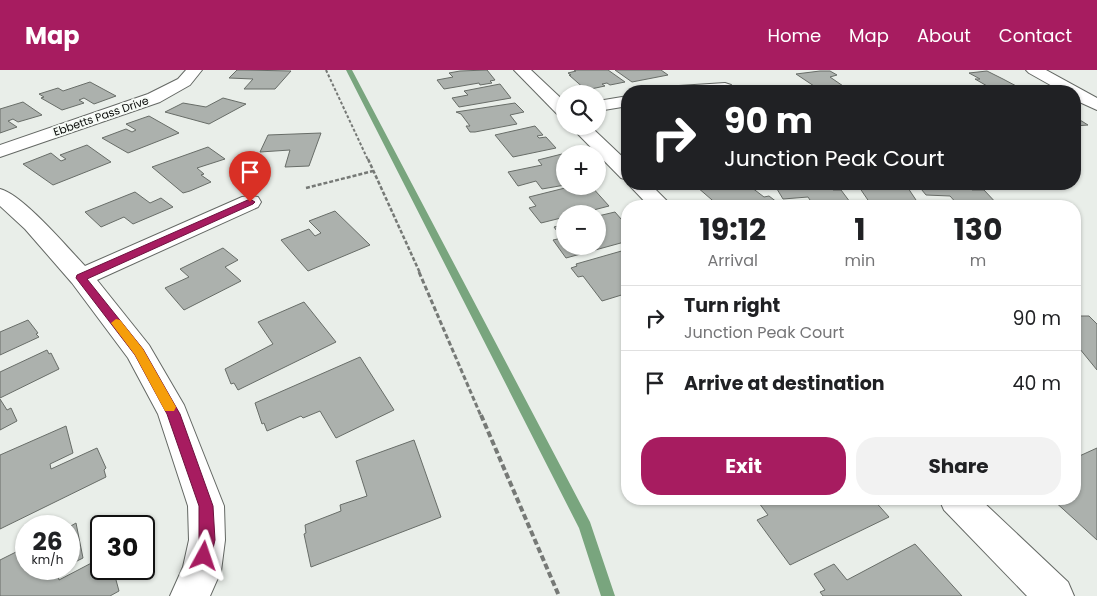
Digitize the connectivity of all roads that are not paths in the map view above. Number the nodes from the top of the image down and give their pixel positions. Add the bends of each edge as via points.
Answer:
1 (194, 70) edge
2 (522, 70) edge
3 (1034, 70) edge
4 (1061, 85) edge
5 (1081, 96) edge
6 (621, 102) edge
7 (556, 103) edge
8 (606, 105) edge
9 (1097, 105) edge
10 (589, 135) edge
11 (0, 151) edge
12 (621, 167) edge
13 (644, 190) edge
14 (0, 195) edge
15 (655, 200) edge
16 (250, 202) dead end
17 (81, 278) junction
18 (962, 505) edge
19 (190, 596) edge
20 (1054, 596) edge

1 - 11 street, Ebbetts Pass Drive via 184,82 154,98
2 - 7 street
3 - 4 street
5 - 9 street
6 - 8 street
10 - 12 street
13 - 15 street
14 - 17 street via 33,224
16 - 17 street
17 - 19 street via 139,352 173,414 206,506 207,540 202,571
18 - 20 street

